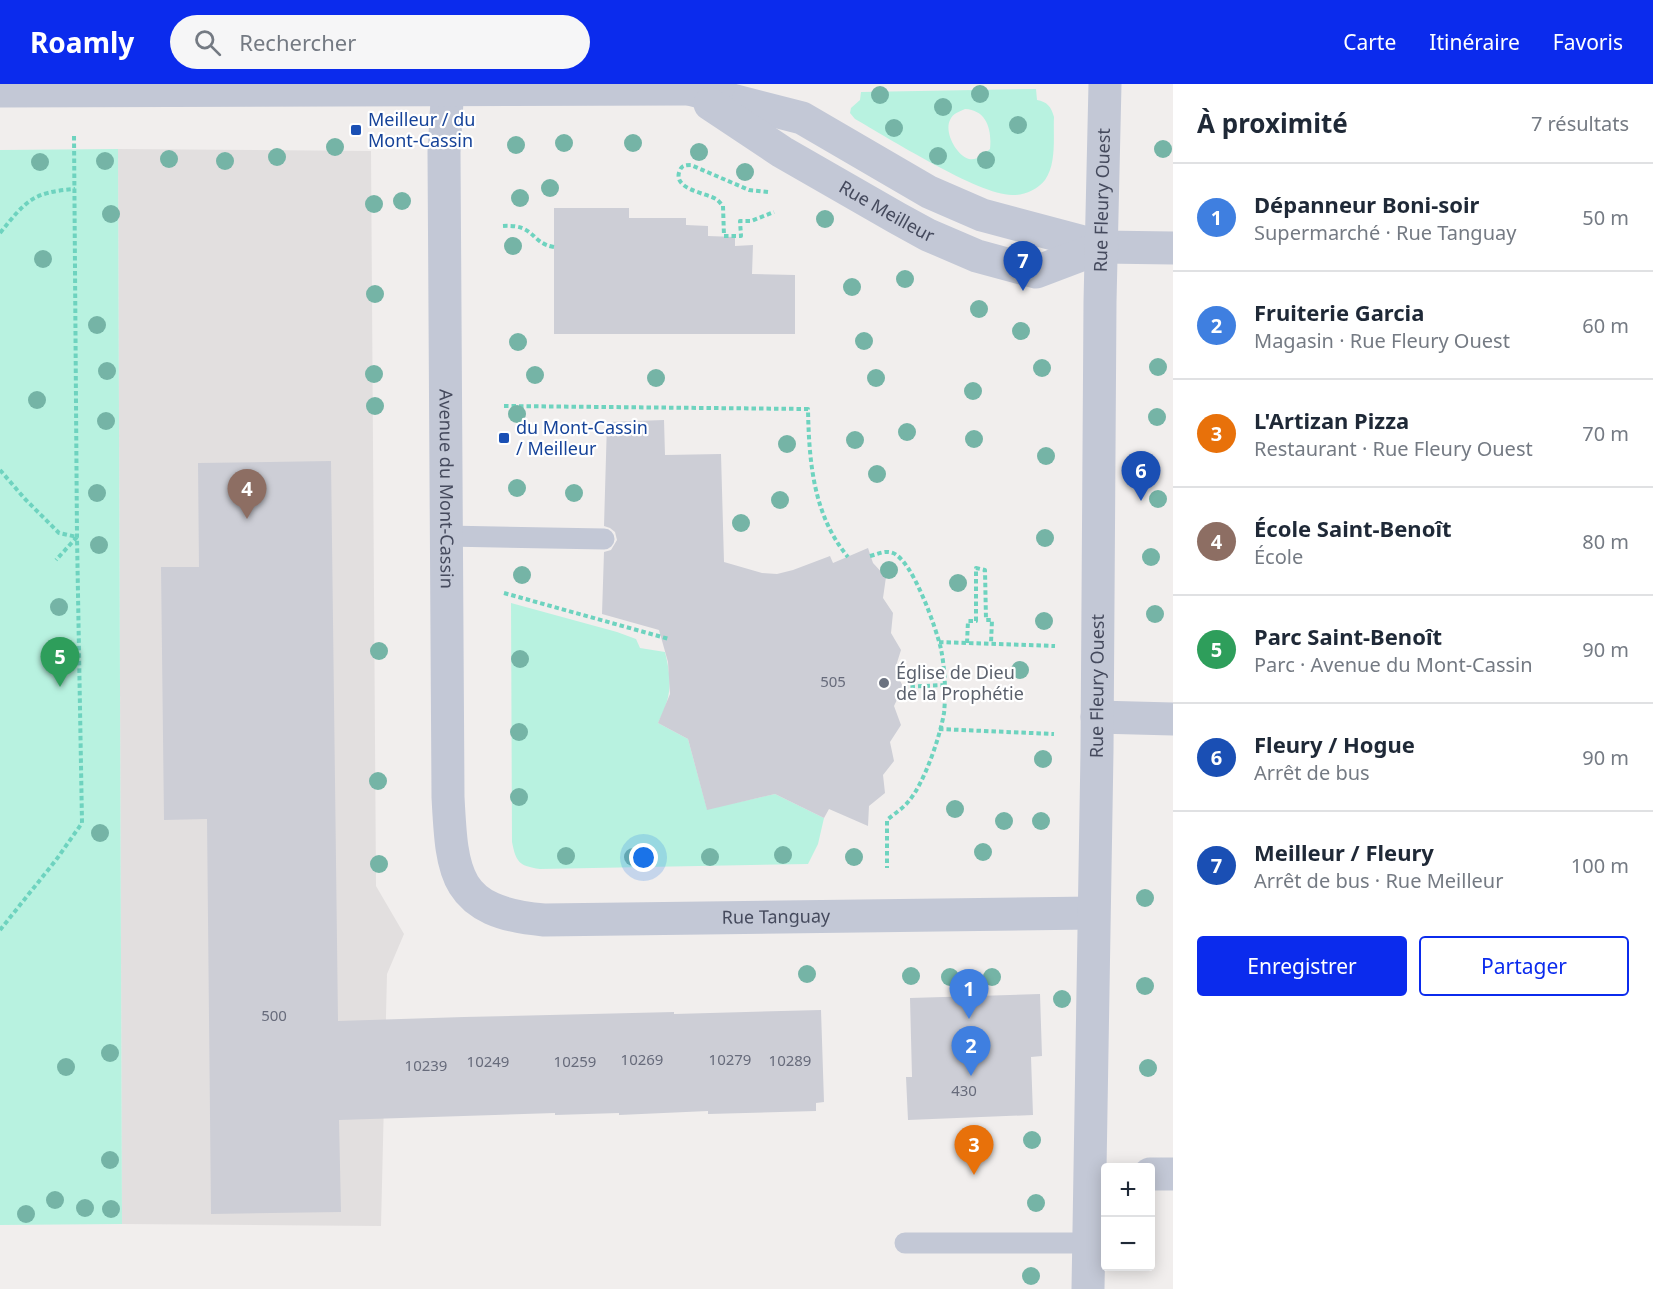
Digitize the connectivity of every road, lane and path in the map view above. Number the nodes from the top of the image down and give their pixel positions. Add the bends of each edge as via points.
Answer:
1 (1106, 84) edge
2 (448, 87) edge
3 (704, 87) edge
4 (7, 88) edge
5 (74, 134) dead end
6 (75, 189) junction
7 (772, 193) dead end
8 (774, 212) dead end
9 (503, 226) dead end
10 (0, 233) edge
11 (1102, 246) junction
12 (554, 247) dead end
13 (1173, 248) edge
14 (504, 406) dead end
15 (0, 470) edge
16 (446, 536) junction
17 (77, 537) junction
18 (604, 539) dead end
19 (870, 556) dead end
20 (848, 557) dead end
21 (57, 560) dead end
22 (504, 593) dead end
23 (669, 639) dead end
24 (939, 642) junction
25 (967, 643) junction
26 (991, 643) junction
27 (1055, 646) dead end
28 (945, 685) junction
29 (903, 687) dead end
30 (1097, 717) junction
31 (1173, 719) edge
32 (939, 729) junction
33 (1054, 734) dead end
34 (887, 868) dead end
35 (468, 891) joint
36 (1093, 913) junction
37 (0, 930) edge
38 (1098, 1173) edge
39 (1155, 1174) edge
40 (1173, 1174) edge
41 (905, 1243) dead end
42 (1088, 1243) junction
43 (1088, 1289) edge

1 - 11 street, Rue Fleury Ouest
2 - 3 street, Rue Meilleur
2 - 4 street, Rue Meilleur
2 - 16 street, Avenue du Mont-Cassin via 444,152
3 - 11 street, Rue Meilleur via 802,118 929,192 982,215
5 - 6 path
6 - 10 path via 35,196
6 - 17 path
7 - 8 path via 749,190 692,165 681,167 678,174 686,187 723,206 724,236 741,236 741,221
9 - 12 path via 524,227 546,246
11 - 13 street, Rue Meilleur
11 - 30 street, Rue Fleury Ouest
14 - 20 path via 808,409 813,481 839,546
15 - 17 path via 59,533
16 - 18 lane
16 - 35 street, Avenue du Mont-Cassin via 449,822 456,869
17 - 21 path
17 - 37 path via 82,823
19 - 24 path via 892,553 903,560
22 - 23 path
24 - 25 path
24 - 28 path
25 - 26 path
25 - 26 path via 968,621 976,621 976,568 985,570 986,620 992,620
26 - 27 path
28 - 29 path
28 - 32 path
30 - 31 street
30 - 36 street, Rue Fleury Ouest
32 - 33 path
32 - 34 path via 935,749 909,801 887,820
35 - 36 street, Rue Tanguay via 485,907 544,920
36 - 38 street, Rue Fleury Ouest
38 - 42 street, Rue Fleury Ouest
39 - 40 street
41 - 42 lane
42 - 43 street, Rue Fleury Ouest

